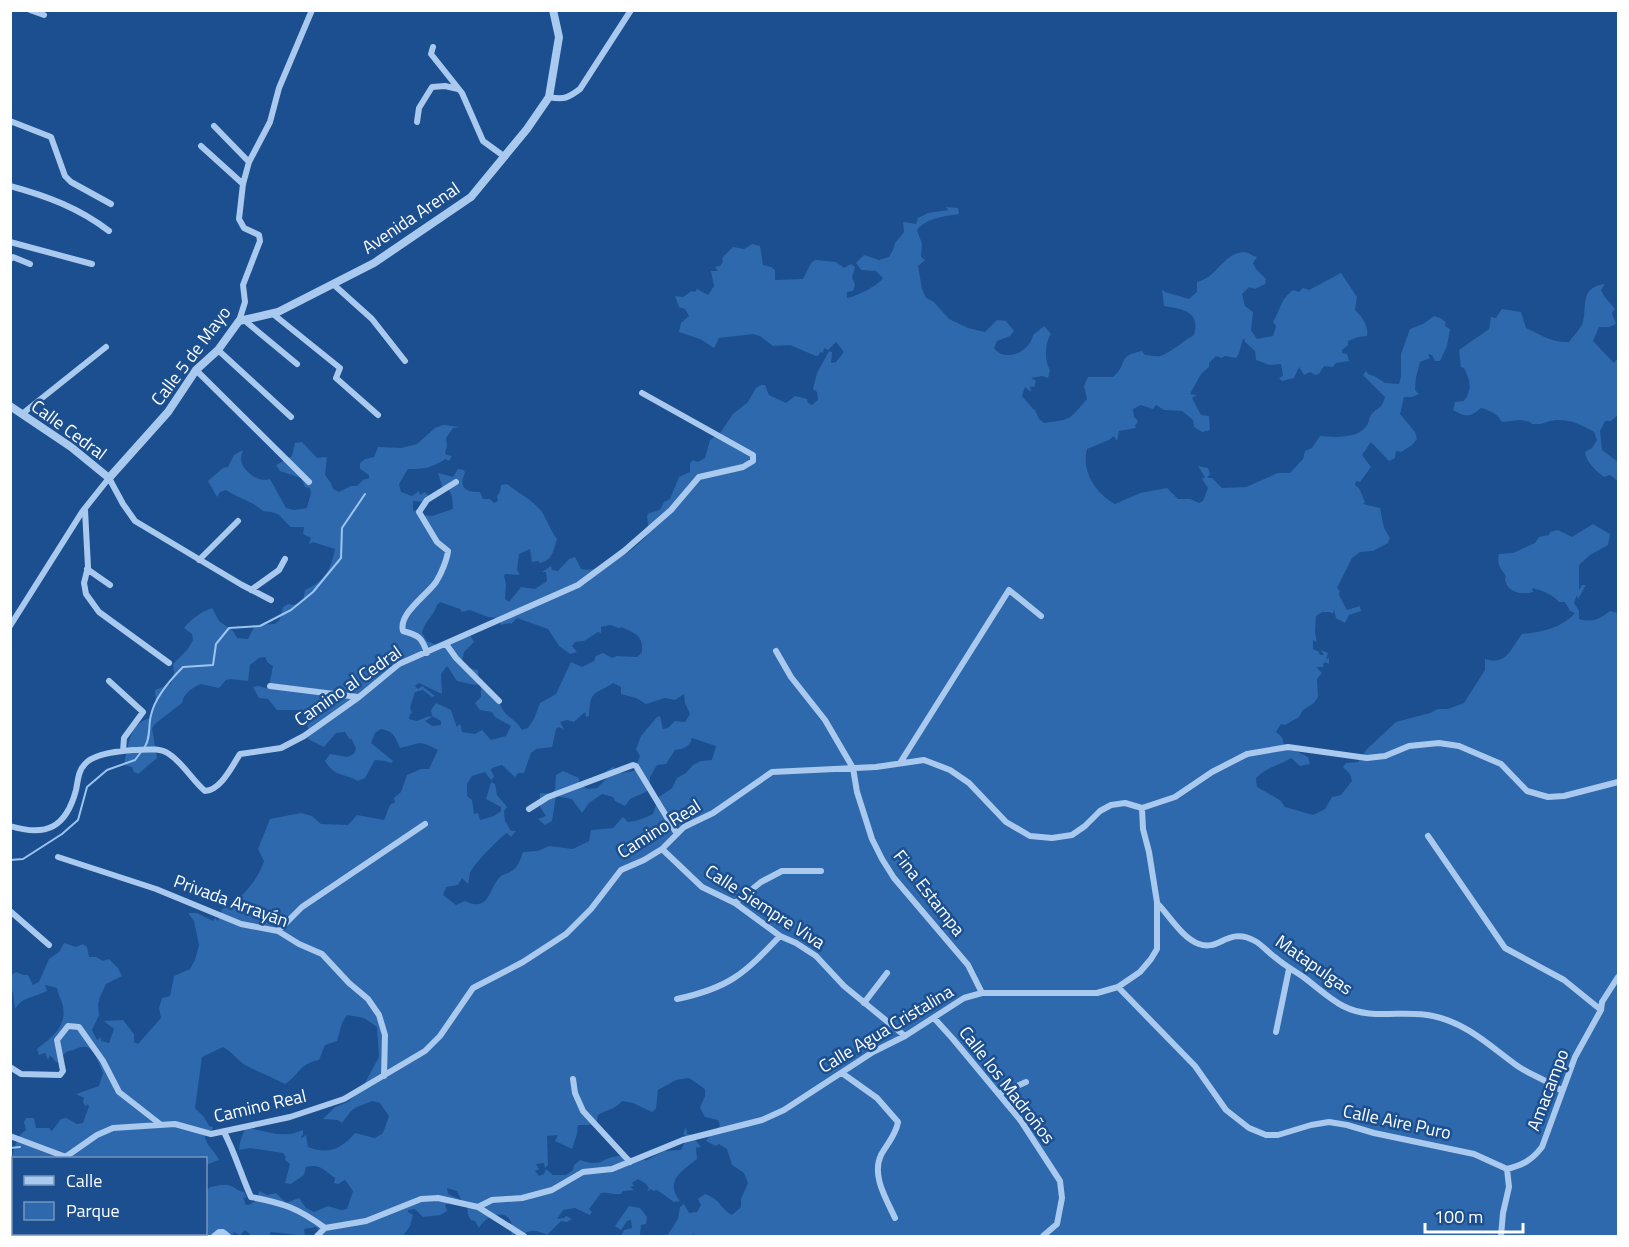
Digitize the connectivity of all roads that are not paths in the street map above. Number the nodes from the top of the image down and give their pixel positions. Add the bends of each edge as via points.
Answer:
1 (30, 10) edge
2 (312, 10) edge
3 (553, 10) edge
4 (631, 10) edge
5 (44, 15) dead end
6 (433, 47) dead end
7 (459, 90) junction
8 (549, 97) junction
9 (10, 121) edge
10 (417, 122) dead end
11 (214, 126) dead end
12 (201, 146) dead end
13 (505, 157) junction
14 (249, 162) junction
15 (243, 184) junction
16 (10, 186) edge
17 (111, 204) dead end
18 (109, 231) dead end
19 (10, 242) edge
20 (10, 258) edge
21 (30, 264) dead end
22 (92, 264) dead end
23 (333, 284) junction
24 (273, 314) junction
25 (242, 321) junction
26 (106, 347) dead end
27 (218, 350) junction
28 (405, 361) dead end
29 (297, 364) dead end
30 (196, 370) junction
31 (642, 393) dead end
32 (10, 406) edge
33 (22, 414) junction
34 (378, 415) dead end
35 (291, 417) dead end
36 (109, 478) junction
37 (309, 482) dead end
38 (456, 482) dead end
39 (85, 509) junction
40 (238, 521) dead end
41 (285, 559) dead end
42 (199, 560) junction
43 (87, 569) junction
44 (110, 585) dead end
45 (251, 590) junction
46 (272, 600) dead end
47 (1041, 616) dead end
48 (10, 626) edge
49 (446, 644) junction
50 (776, 651) dead end
51 (427, 653) junction
52 (169, 663) dead end
53 (109, 681) dead end
54 (270, 686) dead end
55 (359, 697) junction
56 (499, 701) dead end
57 (123, 751) junction
58 (900, 763) junction
59 (853, 768) junction
60 (1618, 782) edge
61 (1142, 808) junction
62 (530, 809) dead end
63 (425, 824) dead end
64 (10, 826) edge
65 (677, 834) junction
66 (1428, 836) dead end
67 (662, 849) junction
68 (58, 857) dead end
69 (821, 871) dead end
70 (1157, 902) junction
71 (735, 903) junction
72 (10, 911) edge
73 (278, 931) junction
74 (780, 936) junction
75 (49, 945) dead end
76 (1289, 969) junction
77 (887, 973) dead end
78 (1618, 977) edge
79 (1118, 987) junction
80 (982, 993) junction
81 (677, 999) dead end
82 (864, 1003) junction
83 (1601, 1010) junction
84 (934, 1018) junction
85 (1276, 1032) dead end
86 (905, 1036) junction
87 (10, 1066) edge
88 (842, 1073) junction
89 (384, 1076) junction
90 (573, 1079) dead end
91 (1026, 1082) dead end
92 (1562, 1091) junction
93 (999, 1094) junction
94 (160, 1124) junction
95 (224, 1132) junction
96 (10, 1136) edge
97 (62, 1157) edge
98 (66, 1157) edge
99 (630, 1162) junction
100 (1507, 1169) junction
101 (478, 1207) junction
102 (895, 1218) dead end
103 (325, 1228) junction
104 (214, 1236) edge
105 (228, 1236) edge
106 (317, 1236) edge
107 (524, 1236) edge
108 (1043, 1236) edge
109 (1501, 1236) edge

1 - 5 street
2 - 14 street, Calle 5 de Mayo via 282,80 270,122
3 - 8 street, Avenida Arenal via 559,37
4 - 8 street via 580,89 567,99
6 - 7 street via 430,54
7 - 10 street via 432,87 419,108
7 - 13 street via 483,141
8 - 13 street, Avenida Arenal
9 - 17 street via 51,137 65,176
11 - 14 street
12 - 15 street
13 - 23 street, Avenida Arenal via 467,201 374,263
14 - 15 street, Calle 5 de Mayo
15 - 25 street, Calle 5 de Mayo via 239,219 244,228 259,235 260,241 243,285
16 - 18 street via 68,205
19 - 22 street
20 - 21 street
23 - 24 street, Avenida Arenal
23 - 28 street via 372,319
24 - 25 street, Avenida Arenal
24 - 34 street via 340,368 336,378
25 - 27 street, Calle 5 de Mayo
25 - 29 street
26 - 33 street
27 - 30 street, Calle 5 de Mayo
27 - 35 street
30 - 36 street, Calle 5 de Mayo via 168,412
30 - 37 street
31 - 49 street, Camino al Cedral via 753,456 753,461 699,477 672,510 578,585
32 - 33 street, Calle Cedral
33 - 36 street, Calle Cedral
36 - 39 street, Calle 5 de Mayo
36 - 42 street via 135,521
38 - 51 street via 427,500 419,512 437,542 448,551 436,582 401,625 403,631 423,640
39 - 43 street
39 - 48 street, Calle 5 de Mayo
40 - 42 street
41 - 45 street via 279,570
42 - 45 street
43 - 44 street
43 - 52 street via 86,594 99,612
45 - 46 street
47 - 58 street via 1008,590
49 - 51 street, Camino al Cedral
49 - 56 street
50 - 59 street, Fina Estampa
51 - 55 street, Camino al Cedral via 399,664
53 - 57 street via 143,712 124,738
54 - 55 street
55 - 57 street, Camino al Cedral via 281,748 240,754 212,790 205,791 164,751
57 - 64 street, Camino al Cedral via 84,764 70,805 57,825 28,831
58 - 59 street, Camino Real
58 - 61 street, Camino Real via 924,760 950,770 969,783 1006,822 1030,836 1072,835 1112,805 1125,803
59 - 65 street, Camino Real via 772,772
59 - 80 street, Fina Estampa via 872,839 882,859 968,965
60 - 61 street via 1548,797 1527,790 1501,764 1459,746 1408,746 1385,756 1367,758 1288,747 1247,753 1174,797
61 - 70 street, Calle Agua Cristalina
62 - 65 street via 548,797 633,765
63 - 73 street via 302,907
65 - 67 street, Camino Real
66 - 83 street via 1505,948 1564,980
67 - 71 street, Calle Siempre Viva via 702,887
67 - 89 street, Camino Real via 621,870 566,934 473,988 425,1051
68 - 73 street, Privada Arrayán via 156,889 241,924
69 - 71 street via 782,871
70 - 76 street, Matapulgas via 1201,945 1211,946 1238,935 1255,941
70 - 79 street, Calle Agua Cristalina via 1157,949 1140,972
71 - 74 street, Calle Siempre Viva
72 - 75 street
73 - 89 street, Privada Arrayán via 322,954 368,999 379,1015 385,1035
74 - 81 street via 734,980 702,994
74 - 82 street, Calle Siempre Viva via 816,956
76 - 85 street
76 - 92 street, Matapulgas via 1345,1007 1378,1015 1431,1015 1453,1021 1520,1068
77 - 82 street
78 - 83 street, Amacampo
79 - 80 street, Calle Agua Cristalina via 1097,993
79 - 100 street, Calle Aire Puro via 1195,1065 1226,1110 1249,1128 1278,1135 1329,1122 1474,1154
80 - 84 street, Calle Agua Cristalina via 964,998
82 - 86 street, Calle Siempre Viva
83 - 92 street, Amacampo via 1575,1057
84 - 86 street, Calle Agua Cristalina
84 - 93 street, Calle los Madroños
86 - 88 street, Calle Agua Cristalina
87 - 94 street via 21,1074 60,1075 63,1071 57,1040 68,1026 79,1027 119,1092
88 - 99 street, Calle Agua Cristalina via 762,1120 683,1140
88 - 102 street via 877,1098 898,1122 879,1158 879,1183
89 - 95 street, Camino Real via 344,1099 290,1117
90 - 99 street via 582,1111
91 - 93 street
92 - 100 street, Amacampo via 1542,1147 1521,1166
93 - 108 street, Calle los Madroños via 1060,1181 1058,1224
94 - 95 street, Camino Real via 211,1134
94 - 98 street, Camino Real via 112,1128
95 - 103 street via 251,1197 303,1212
96 - 97 street
99 - 101 street, Calle Agua Cristalina via 612,1169 583,1172 552,1190 492,1200
100 - 109 street via 1509,1187
101 - 103 street, Calle Agua Cristalina via 438,1198 420,1199 366,1221
101 - 107 street
103 - 106 street
104 - 105 street via 223,1232

